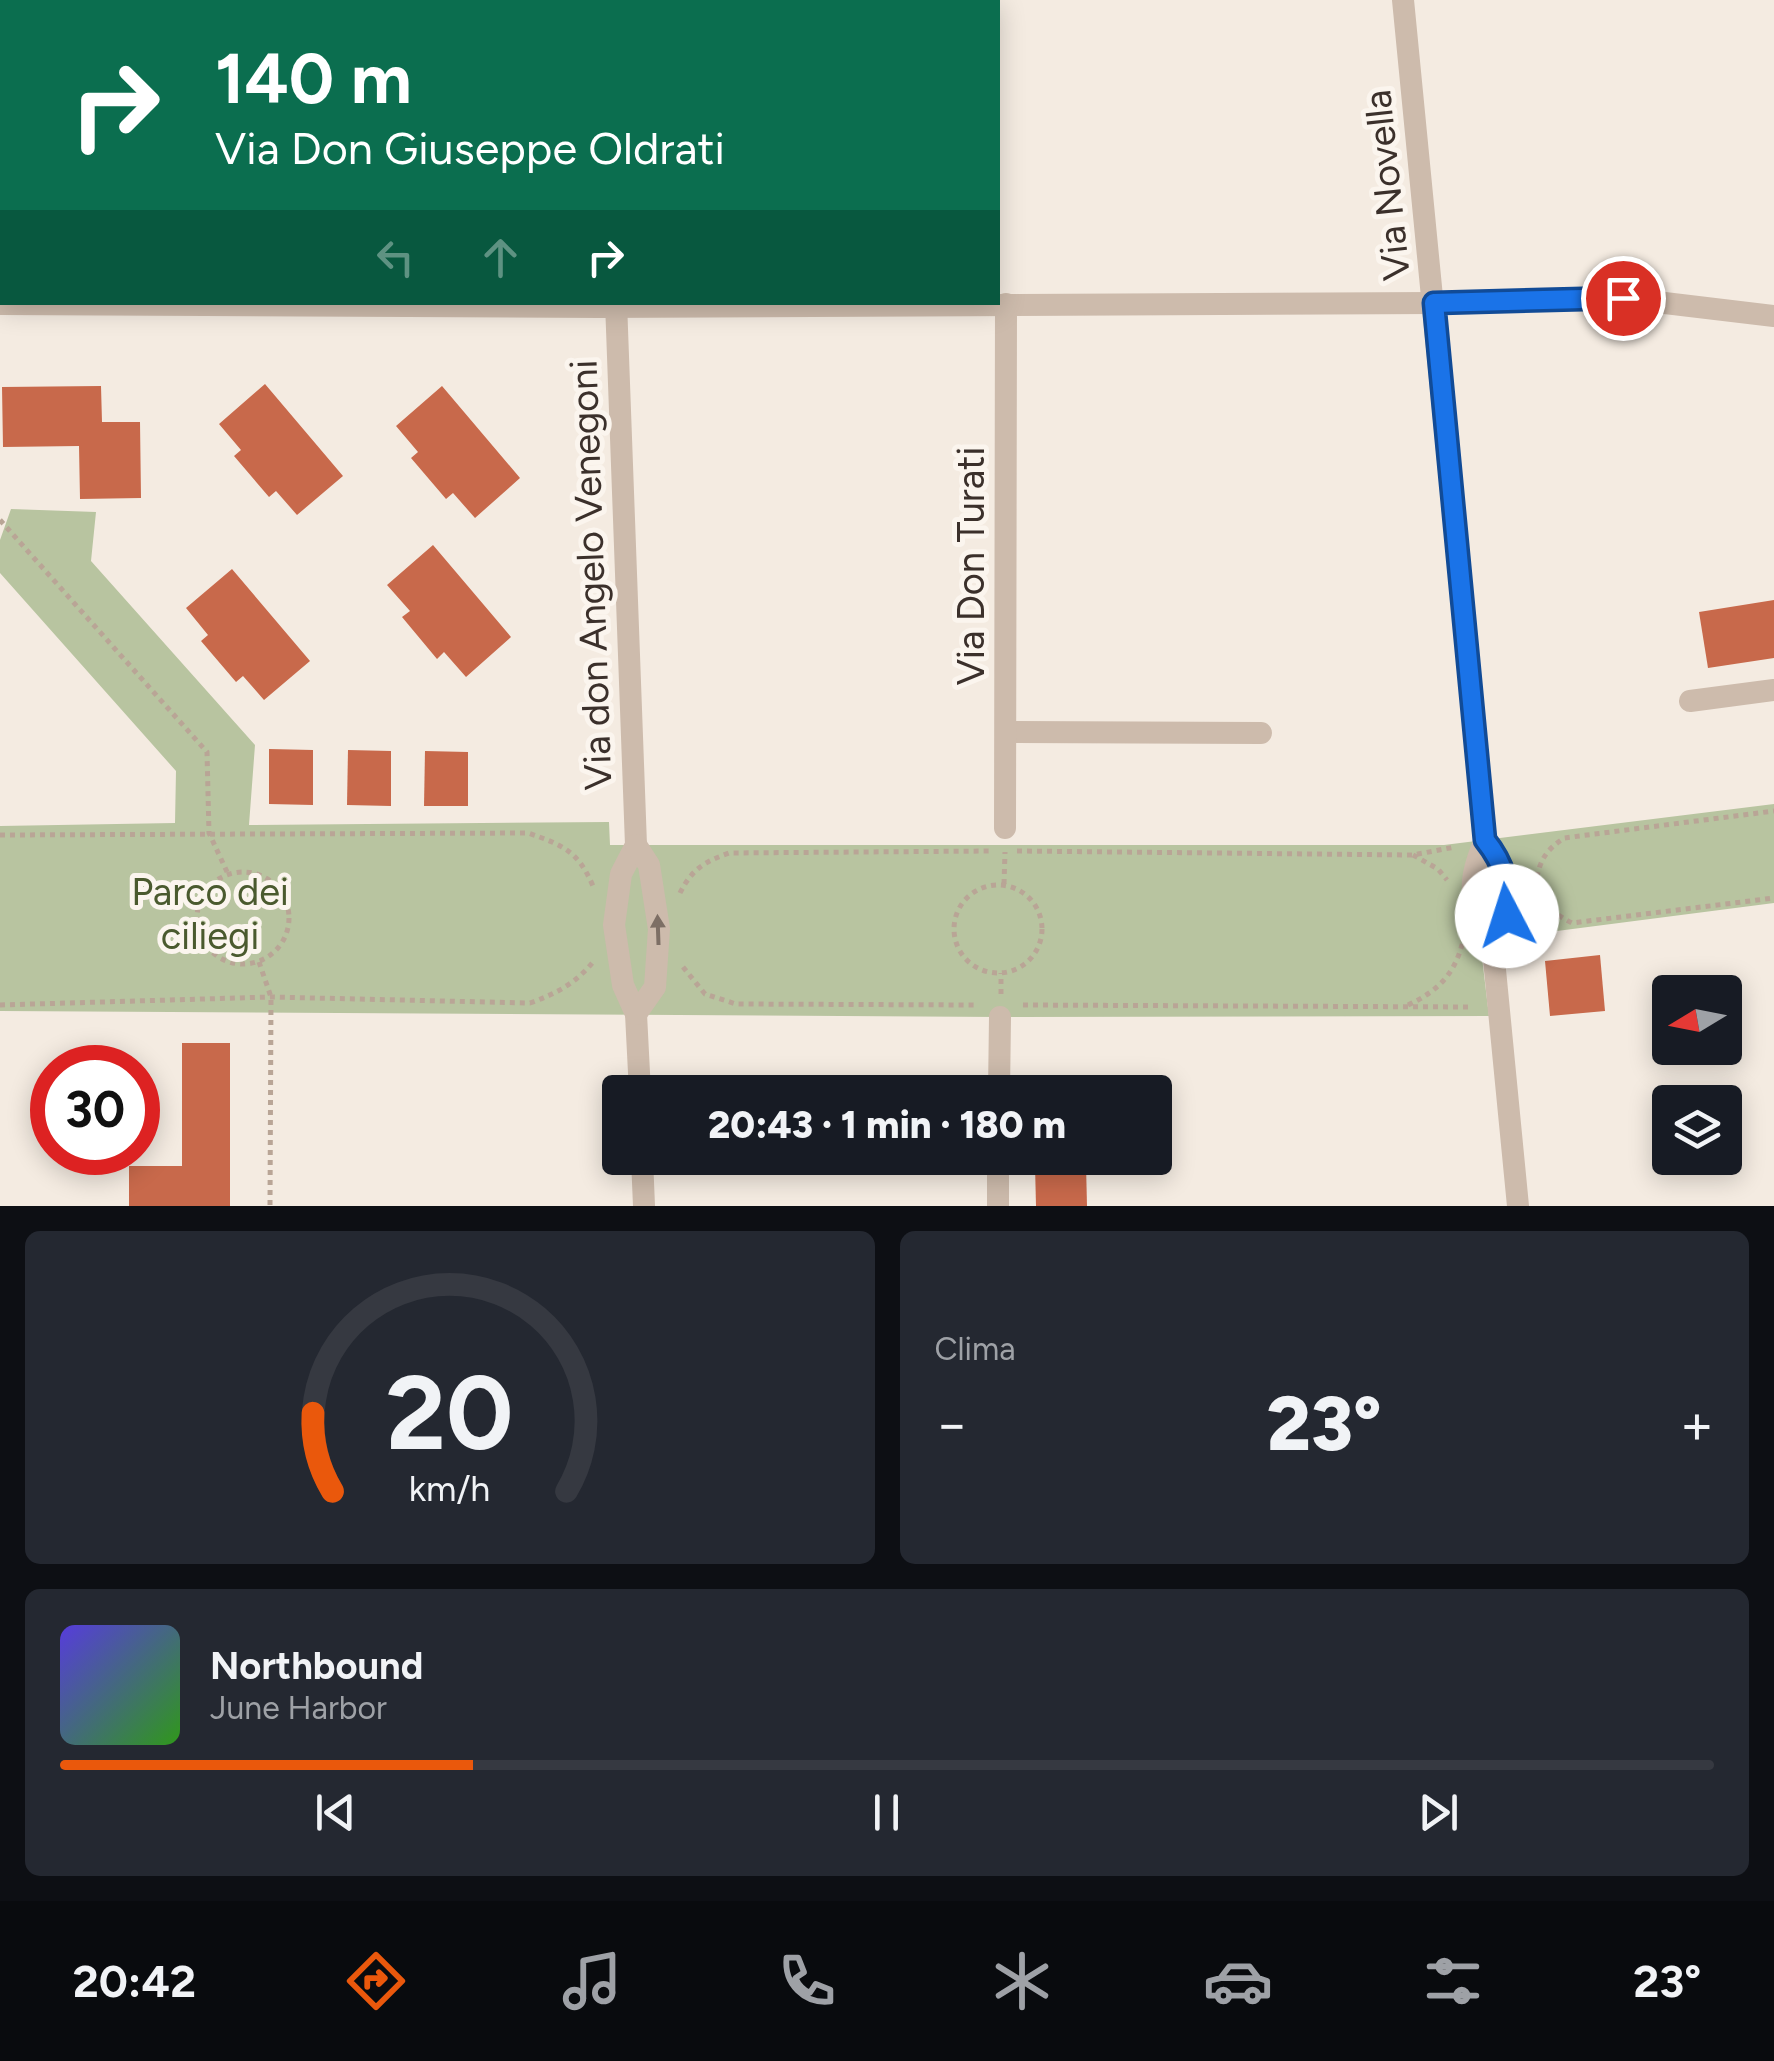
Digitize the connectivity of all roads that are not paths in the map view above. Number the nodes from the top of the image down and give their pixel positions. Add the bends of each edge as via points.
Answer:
1 (1403, 0) edge
2 (1434, 303) junction
3 (1000, 304) edge
4 (1006, 304) junction
5 (616, 305) edge
6 (1774, 316) edge
7 (1774, 690) edge
8 (1690, 701) dead end
9 (1006, 732) junction
10 (1262, 732) dead end
11 (1005, 840) road end
12 (1485, 840) junction
13 (636, 845) junction
14 (1492, 939) junction
15 (1000, 1009) road end
16 (636, 1014) junction
17 (639, 1075) edge
18 (999, 1075) edge
19 (643, 1175) edge
20 (998, 1175) edge
21 (644, 1206) edge
22 (998, 1206) edge
23 (1518, 1206) edge

1 - 2 street, Via Novella
2 - 4 street
2 - 6 street via 1623,298
2 - 12 street, Via Novella
3 - 4 street
4 - 9 street, Via Don Turati
5 - 13 street, Via don Angelo Venegoni
7 - 8 street
9 - 10 street
9 - 11 street, Via Don Turati
12 - 14 street, Via Novella via 1471,892
12 - 14 street, Via Novella via 1500,858 1509,888 1507,916
13 - 16 street, Via don Angelo Venegoni via 622,874 614,924 623,985
16 -> 13 street, Via don Angelo Venegoni via 654,986 659,929 649,865
14 - 23 street, Via Novella
15 - 18 street
16 - 17 street, Via don Angelo Venegoni
19 - 21 street
20 - 22 street

